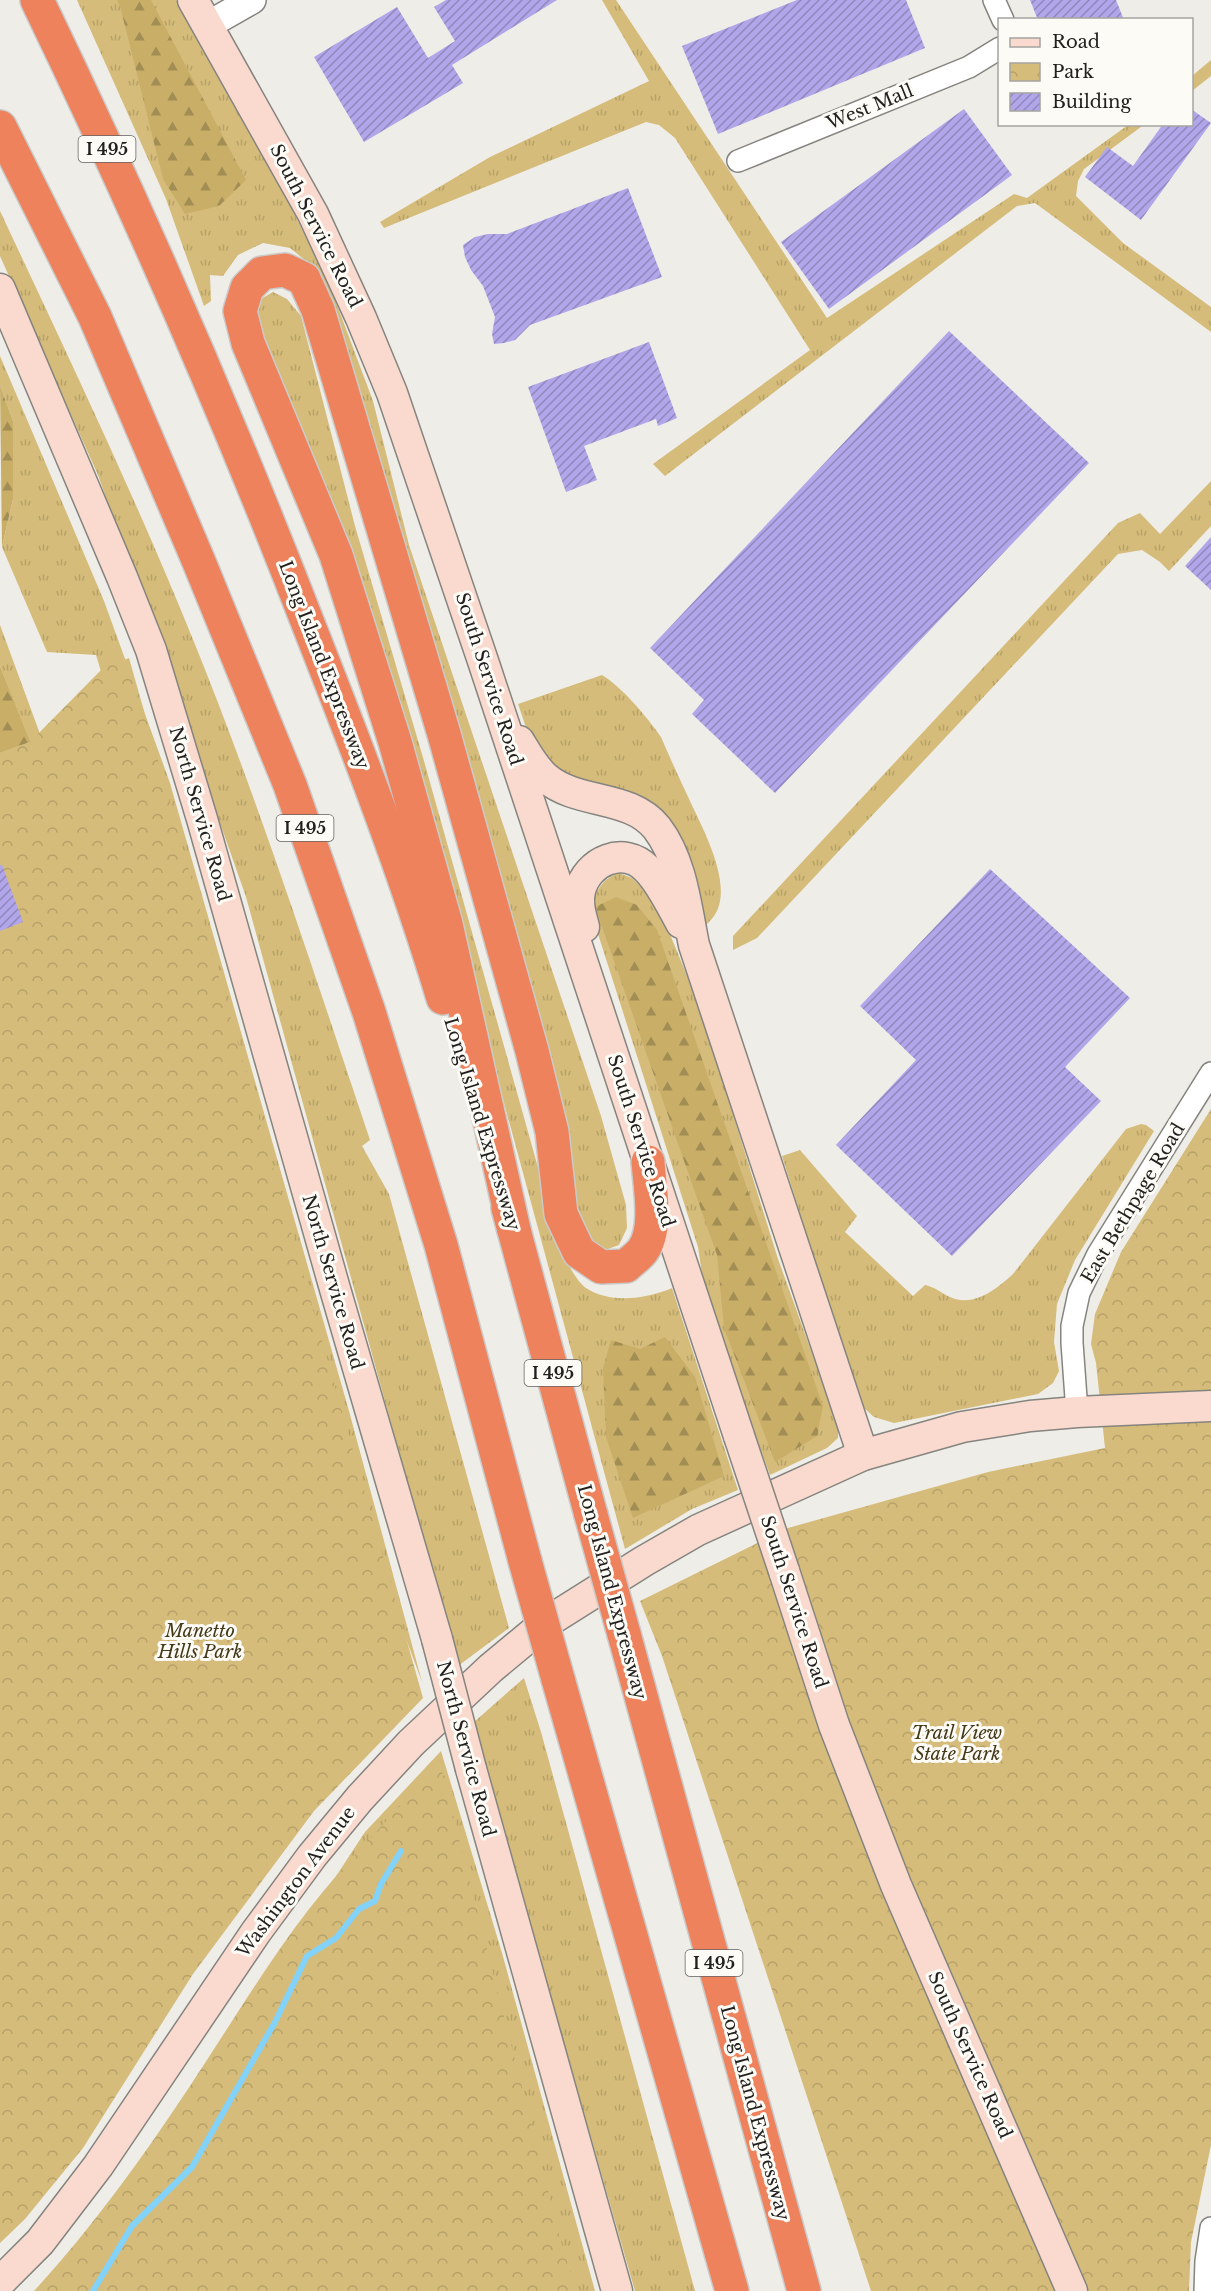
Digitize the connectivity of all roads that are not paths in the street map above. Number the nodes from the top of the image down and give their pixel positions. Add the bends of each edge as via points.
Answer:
1 (37, 0) edge
2 (61, 0) edge
3 (252, 0) edge
4 (994, 0) edge
5 (200, 12) edge
6 (1002, 18) edge
7 (998, 49) edge
8 (0, 127) edge
9 (738, 161) dead end
10 (0, 289) edge
11 (175, 298) junction
12 (498, 706) junction
13 (694, 945) junction
14 (619, 1073) junction
15 (1211, 1073) edge
16 (648, 1162) junction
17 (514, 1230) junction
18 (1211, 1406) edge
19 (1077, 1412) junction
20 (863, 1455) junction
21 (1211, 2228) edge
22 (0, 2282) edge
23 (617, 2291) edge
24 (732, 2291) edge
25 (804, 2291) edge
26 (1072, 2291) edge
27 (1205, 2291) edge

1 - 11 highway, Long Island Expressway / I 495
2 - 11 highway
3 - 5 street
4 - 6 street
5 - 12 main road, South Service Road via 314,214 361,318 414,454
7 - 9 street, West Mall via 969,67
8 - 24 highway, I 495, bridge via 95,317 199,562 290,785 369,1012 441,1245 525,1561
10 - 23 main road, North Service Road, bridge via 151,650 437,1639
11 - 17 highway, Long Island Expressway / I 495 via 275,537 360,755 436,974
12 - 13 main road via 545,778 568,791 618,804 656,827 678,871
12 - 14 main road, South Service Road
13 - 14 main road via 647,868 633,859 606,859 587,877 578,903
13 - 20 main road
14 - 16 main road, South Service Road
15 - 19 street, East Bethpage Road via 1098,1254 1079,1293 1072,1326
16 - 17 highway via 650,1234 643,1250 626,1266 602,1267 579,1252 561,1214 552,1132 532,1051 444,734 318,310 304,279 285,270 262,273 248,288 240,310 248,343 336,555 395,742 446,924
16 - 26 main road, South Service Road, bridge via 834,1725 896,1885
17 - 25 highway, Long Island Expressway / I 495, bridge
18 - 19 main road, Washington Avenue
19 - 20 main road, Washington Avenue via 962,1428
20 - 22 main road, Washington Avenue via 698,1530 543,1624 411,1743 312,1856 98,2166 40,2242
21 - 27 street

